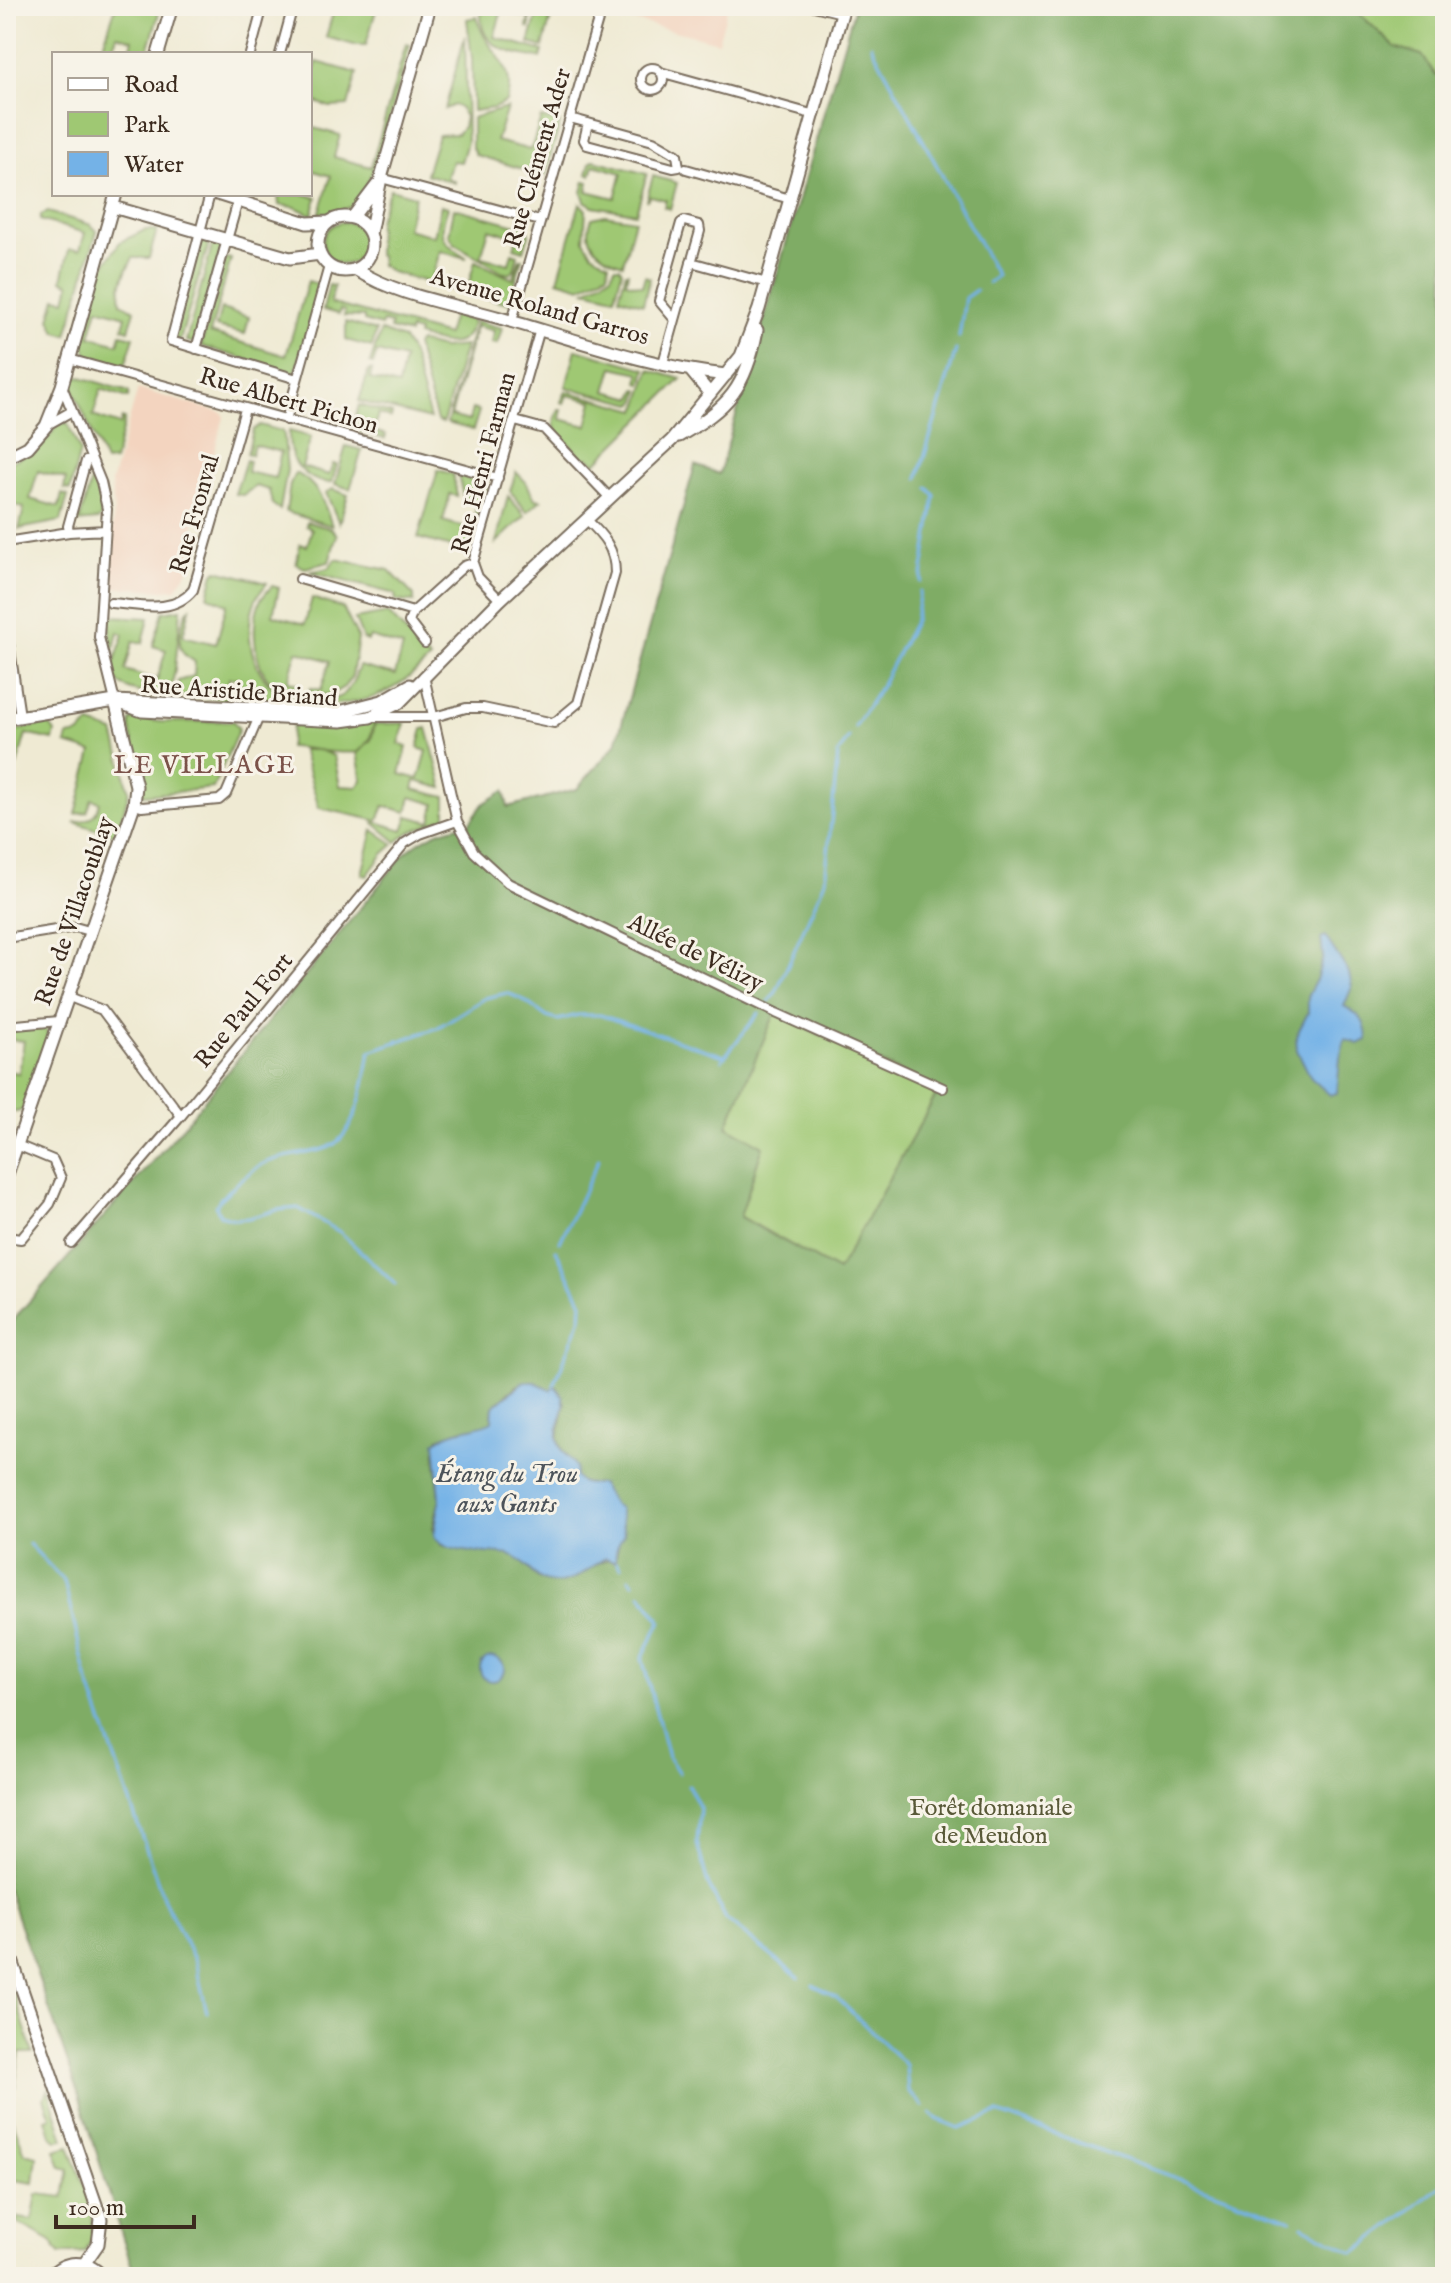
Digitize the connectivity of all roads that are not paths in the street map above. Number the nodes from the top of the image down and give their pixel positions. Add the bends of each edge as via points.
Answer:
1 (172, 6) edge
2 (263, 6) edge
3 (293, 6) edge
4 (430, 6) edge
5 (602, 6) edge
6 (814, 6) edge
7 (843, 10) edge
8 (159, 52) edge
9 (251, 52) edge
10 (281, 52) edge
11 (660, 72) dead end
12 (815, 115) junction
13 (570, 118) junction
14 (588, 123) junction
15 (686, 169) dead end
16 (381, 178) junction
17 (116, 196) edge
18 (209, 196) edge
19 (239, 197) edge
20 (790, 199) junction
21 (113, 207) junction
22 (352, 218) junction
23 (540, 221) junction
24 (329, 222) junction
25 (200, 232) junction
26 (370, 234) junction
27 (228, 241) junction
28 (320, 254) junction
29 (366, 260) junction
30 (691, 262) junction
31 (329, 266) junction
32 (355, 269) junction
33 (376, 282) junction
34 (767, 283) junction
35 (759, 309) junction
36 (675, 320) junction
37 (512, 321) junction
38 (540, 329) junction
39 (196, 349) junction
40 (69, 359) junction
41 (663, 363) junction
42 (691, 371) junction
43 (726, 375) junction
44 (297, 379) junction
45 (62, 386) junction
46 (710, 394) junction
47 (731, 398) junction
48 (245, 409) junction
49 (72, 411) junction
50 (286, 420) junction
51 (515, 421) junction
52 (46, 426) junction
53 (672, 440) junction
54 (6, 458) edge
55 (91, 458) junction
56 (498, 478) junction
57 (610, 498) junction
58 (587, 520) junction
59 (106, 530) junction
60 (69, 532) junction
61 (6, 542) edge
62 (473, 563) junction
63 (300, 579) dead end
64 (500, 600) junction
65 (111, 603) dead end
66 (413, 612) junction
67 (6, 624) edge
68 (425, 643) dead end
69 (424, 676) junction
70 (115, 701) junction
71 (261, 712) junction
72 (20, 716) junction
73 (370, 717) junction
74 (434, 717) junction
75 (6, 719) edge
76 (134, 805) junction
77 (457, 821) junction
78 (89, 931) junction
79 (6, 938) edge
80 (67, 996) junction
81 (59, 1021) junction
82 (6, 1026) edge
83 (943, 1088) dead end
84 (181, 1116) junction
85 (17, 1145) junction
86 (6, 1177) edge
87 (6, 1237) edge
88 (71, 1243) dead end
89 (6, 1943) edge
90 (84, 2264) junction
91 (6, 2267) edge
92 (23, 2277) edge
93 (49, 2277) edge
94 (103, 2277) edge

1 - 8 street
2 - 9 street
3 - 10 street
4 - 16 street
5 - 13 street, Rue Clément Ader
6 - 7 street
7 - 12 street
11 - 12 street
12 - 20 street
13 - 14 street
13 - 23 street, Rue Clément Ader
14 - 14 street via 587,145 679,167 677,155 653,141
15 - 20 street
16 - 22 street
16 - 23 street
16 - 26 street
17 - 21 street
18 - 25 street
19 - 24 street via 307,223
19 - 27 street
20 - 34 street
21 - 25 street
21 - 40 street
22 - 24 street
22 - 26 street
23 - 37 street, Rue Clément Ader
24 - 28 street via 318,240
25 - 27 street
25 - 39 street via 170,338
26 - 29 street
27 - 28 street via 290,258
27 - 39 street
28 - 31 street
29 - 32 street
29 - 33 street
30 - 34 street
30 - 36 street
30 - 36 street via 699,225 684,221 659,301
31 - 32 street
31 - 44 street
32 - 33 street, Avenue Roland Garros
33 - 37 street, Avenue Roland Garros
34 - 35 street
35 - 43 street, Rue Aristide Briand via 743,353
35 - 47 street via 752,358
36 - 41 street
37 - 38 street, Avenue Roland Garros
38 - 41 street, Avenue Roland Garros
38 - 51 street, Rue Henri Farman
39 - 44 street
40 - 45 street
40 - 48 street, Rue Albert Pichon
41 - 42 street, Avenue Roland Garros
42 - 43 street, Avenue Roland Garros
42 - 46 street
43 - 46 street, Rue Aristide Briand
43 - 47 street via 732,382
44 - 50 street
45 - 49 street
45 - 52 street
46 - 47 street
46 - 53 street, Rue Aristide Briand
47 - 53 street, Rue Aristide Briand
48 - 50 street, Rue Albert Pichon
48 - 65 street, Rue Fronval via 193,590 186,600 166,607
49 - 52 street
49 - 55 street
50 - 56 street, Rue Albert Pichon
51 - 56 street, Rue Henri Farman
51 - 57 street via 539,426
52 - 54 street via 28,447
53 - 57 street, Rue Aristide Briand
55 - 59 street via 105,495
55 - 60 street
56 - 62 street, Rue Henri Farman
57 - 58 street, Rue Aristide Briand
58 - 64 street, Rue Aristide Briand
58 - 74 street via 612,548 615,573 578,703 554,723 483,708
59 - 60 street
59 - 70 street via 99,637
60 - 61 street
62 - 64 street, Rue Henri Farman via 478,577
62 - 66 street
63 - 66 street
64 - 69 street, Rue Aristide Briand
66 - 68 street via 409,622
67 - 72 street
69 - 71 street, Rue Aristide Briand via 401,692 360,708
69 - 73 street, Rue Aristide Briand via 399,703
69 - 74 street, Allée de Vélizy
70 - 71 street, Rue Aristide Briand via 142,711
70 - 72 street
70 - 76 street, Rue de Villacoublay via 136,786
71 - 73 street, Rue Aristide Briand via 341,721
71 - 76 street via 219,800
72 - 75 street
73 - 74 street
74 - 77 street, Allée de Vélizy
76 - 78 street, Rue de Villacoublay
77 - 83 street, Allée de Vélizy via 474,852 508,883
77 - 84 street, Rue Paul Fort via 405,843
78 - 79 street via 75,927
78 - 80 street, Rue de Villacoublay
80 - 81 street, Rue de Villacoublay
80 - 84 street via 102,1010
81 - 82 street
81 - 85 street, Rue de Villacoublay
84 - 88 street, Rue Paul Fort
85 - 86 street, Rue de Villacoublay
85 - 87 street via 53,1160 61,1178 50,1204 21,1239
89 - 90 street via 101,2219 98,2244
90 - 93 street via 64,2265
90 - 94 street
91 - 92 street

